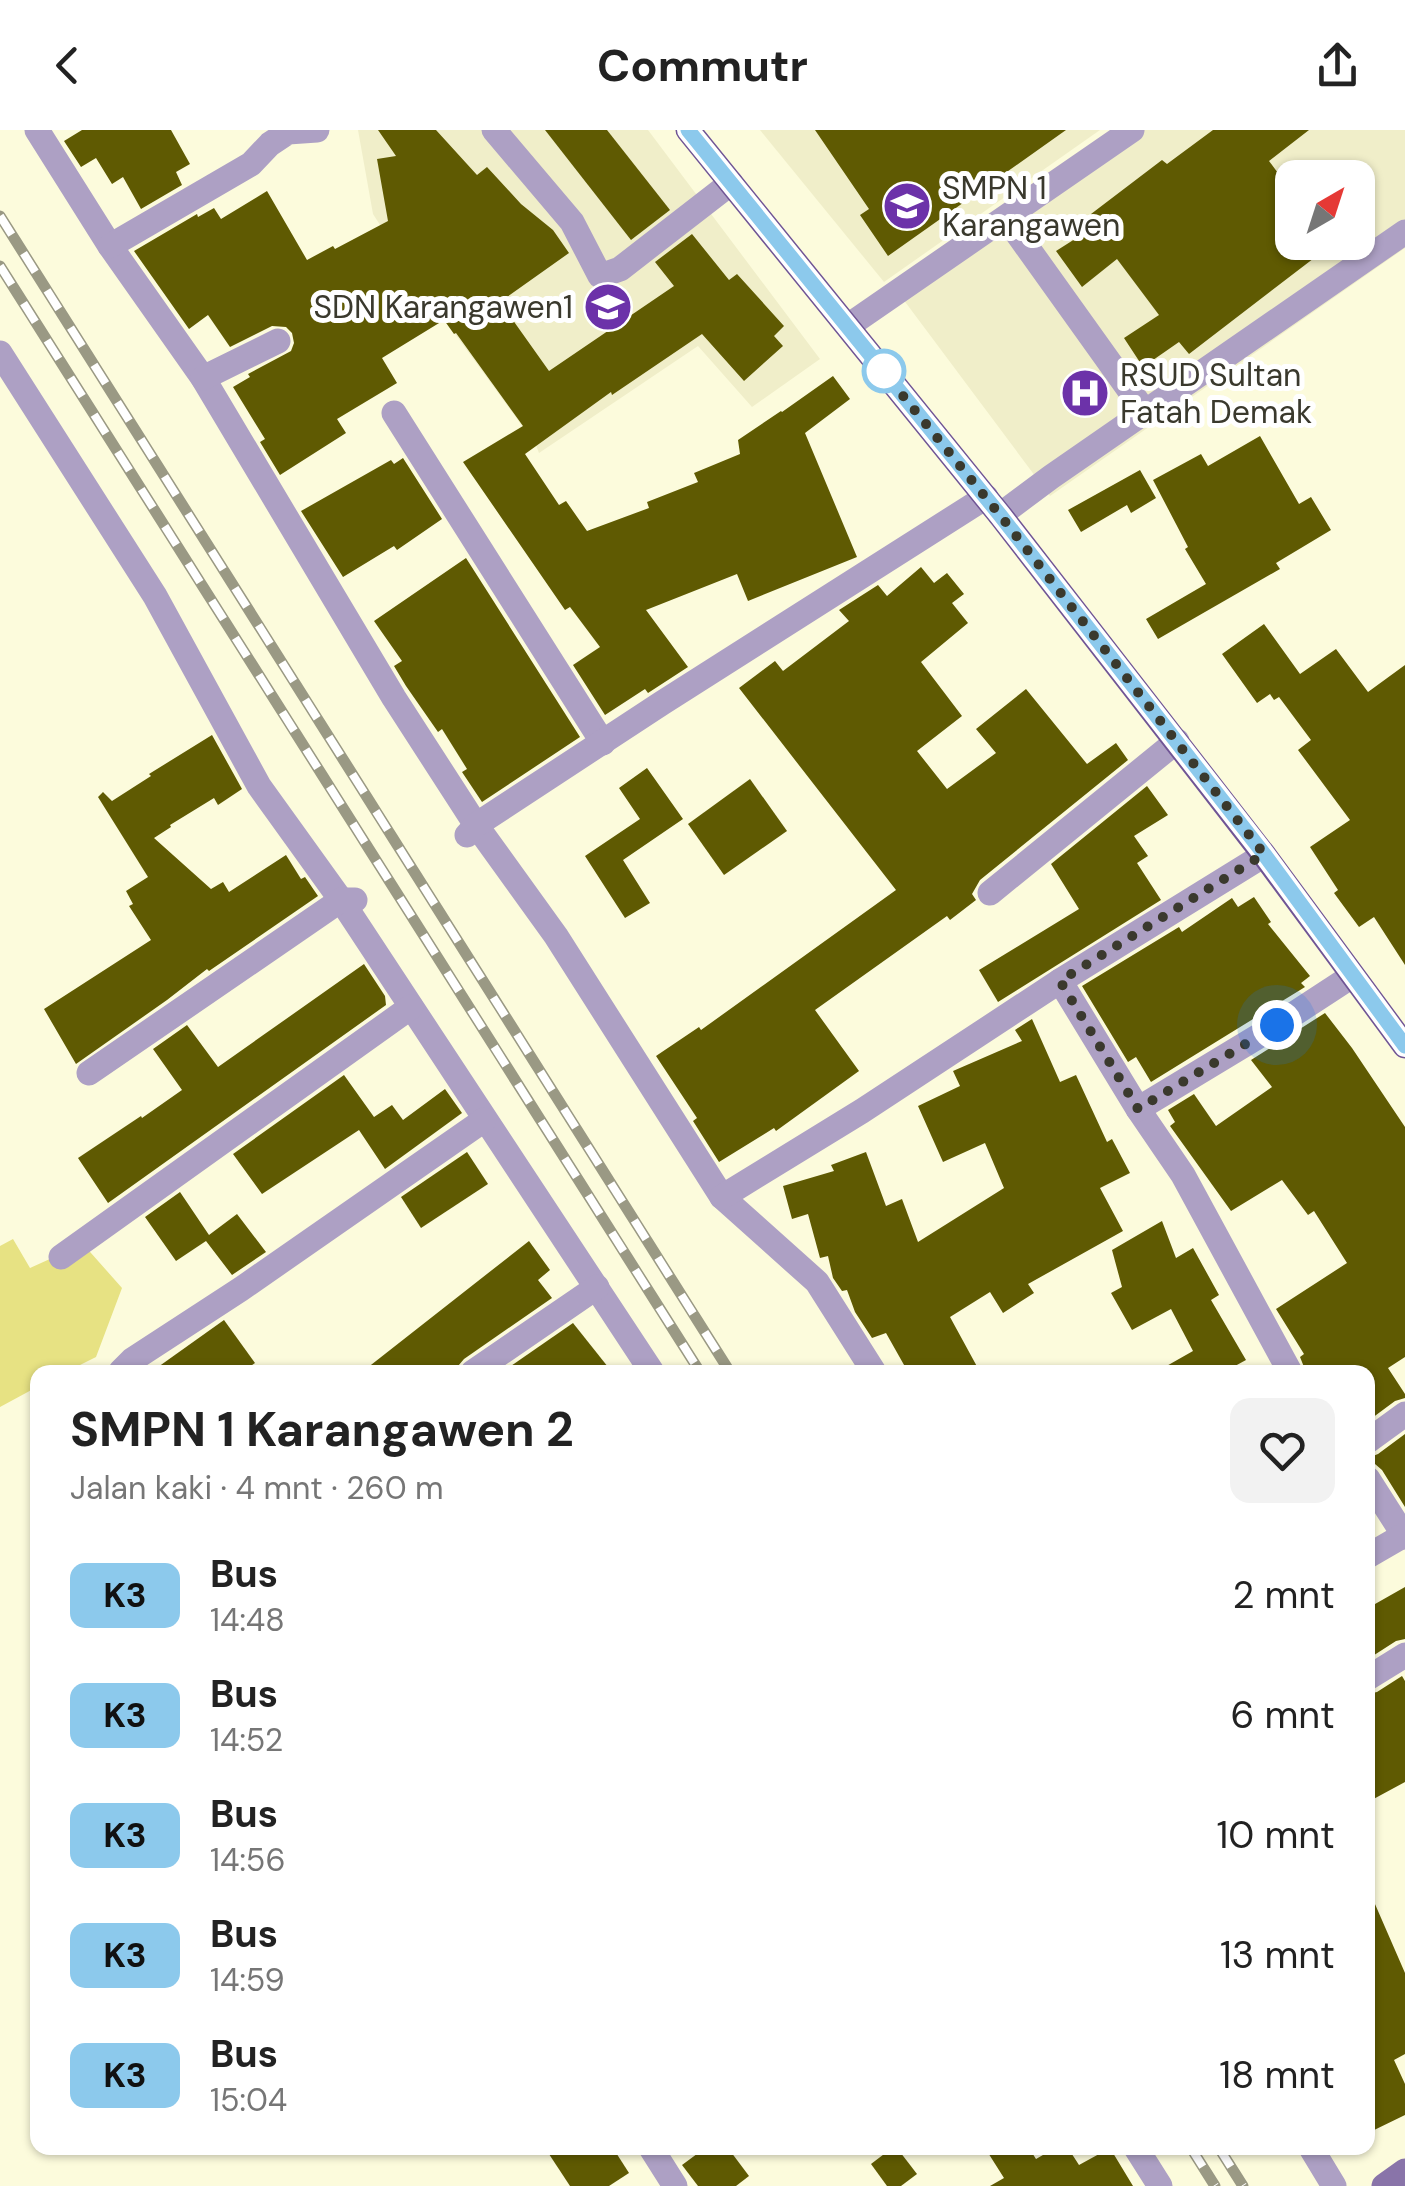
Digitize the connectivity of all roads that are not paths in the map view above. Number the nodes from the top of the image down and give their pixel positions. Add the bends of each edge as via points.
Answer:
1 (37, 130) edge
2 (317, 130) edge
3 (494, 130) edge
4 (688, 130) edge
5 (1132, 130) edge
6 (731, 183) junction
7 (1007, 219) junction
8 (1405, 232) edge
9 (110, 246) junction
10 (848, 326) junction
11 (278, 341) dead end
12 (0, 353) edge
13 (203, 378) junction
14 (1145, 412) junction
15 (394, 413) dead end
16 (993, 506) junction
17 (1177, 741) junction
18 (603, 742) junction
19 (471, 830) junction
20 (1264, 854) junction
21 (990, 894) dead end
22 (350, 900) junction
23 (1352, 976) junction
24 (1060, 981) junction
25 (411, 1007) junction
26 (1405, 1046) edge
27 (89, 1073) dead end
28 (1138, 1109) junction
29 (484, 1120) junction
30 (722, 1197) junction
31 (61, 1257) dead end
32 (597, 1287) junction
33 (126, 1365) edge
34 (483, 1365) edge
35 (647, 1365) edge
36 (869, 1365) edge
37 (1286, 1365) edge
38 (1405, 1414) edge
39 (1375, 1436) edge
40 (1375, 1490) edge
41 (1405, 1536) edge
42 (1375, 1552) edge
43 (1405, 1656) edge
44 (1375, 1674) edge
45 (655, 2155) edge
46 (1140, 2155) edge
47 (1315, 2155) edge
48 (1405, 2172) edge
49 (675, 2186) edge
50 (1160, 2186) edge
51 (1334, 2186) edge
52 (1384, 2186) edge

1 - 9 street
2 - 9 street via 288,132 251,164
3 - 6 street via 572,222 600,276 620,269
4 - 6 main road
5 - 7 street
6 - 10 main road
7 - 10 street
7 - 14 street
8 - 14 street
9 - 13 street
10 - 16 main road
11 - 13 street
12 - 22 street via 155,596 259,786
13 - 19 street
14 - 16 street
15 - 18 street
16 - 17 main road
16 - 18 street
17 - 20 main road
17 - 21 street
18 - 19 street
19 - 30 street via 556,936
20 - 23 main road
20 - 24 street
22 - 25 street
22 - 27 street
23 - 26 main road
23 - 28 street
24 - 28 street
24 - 30 street
25 - 29 street
25 - 31 street
28 - 37 street via 1183,1175
29 - 32 street
29 - 33 street
30 - 36 street via 816,1282
32 - 34 street
32 - 35 street
38 - 39 street
40 - 41 street
41 - 42 street
43 - 44 street
45 - 49 street
46 - 50 street
47 - 51 street
48 - 52 main road

